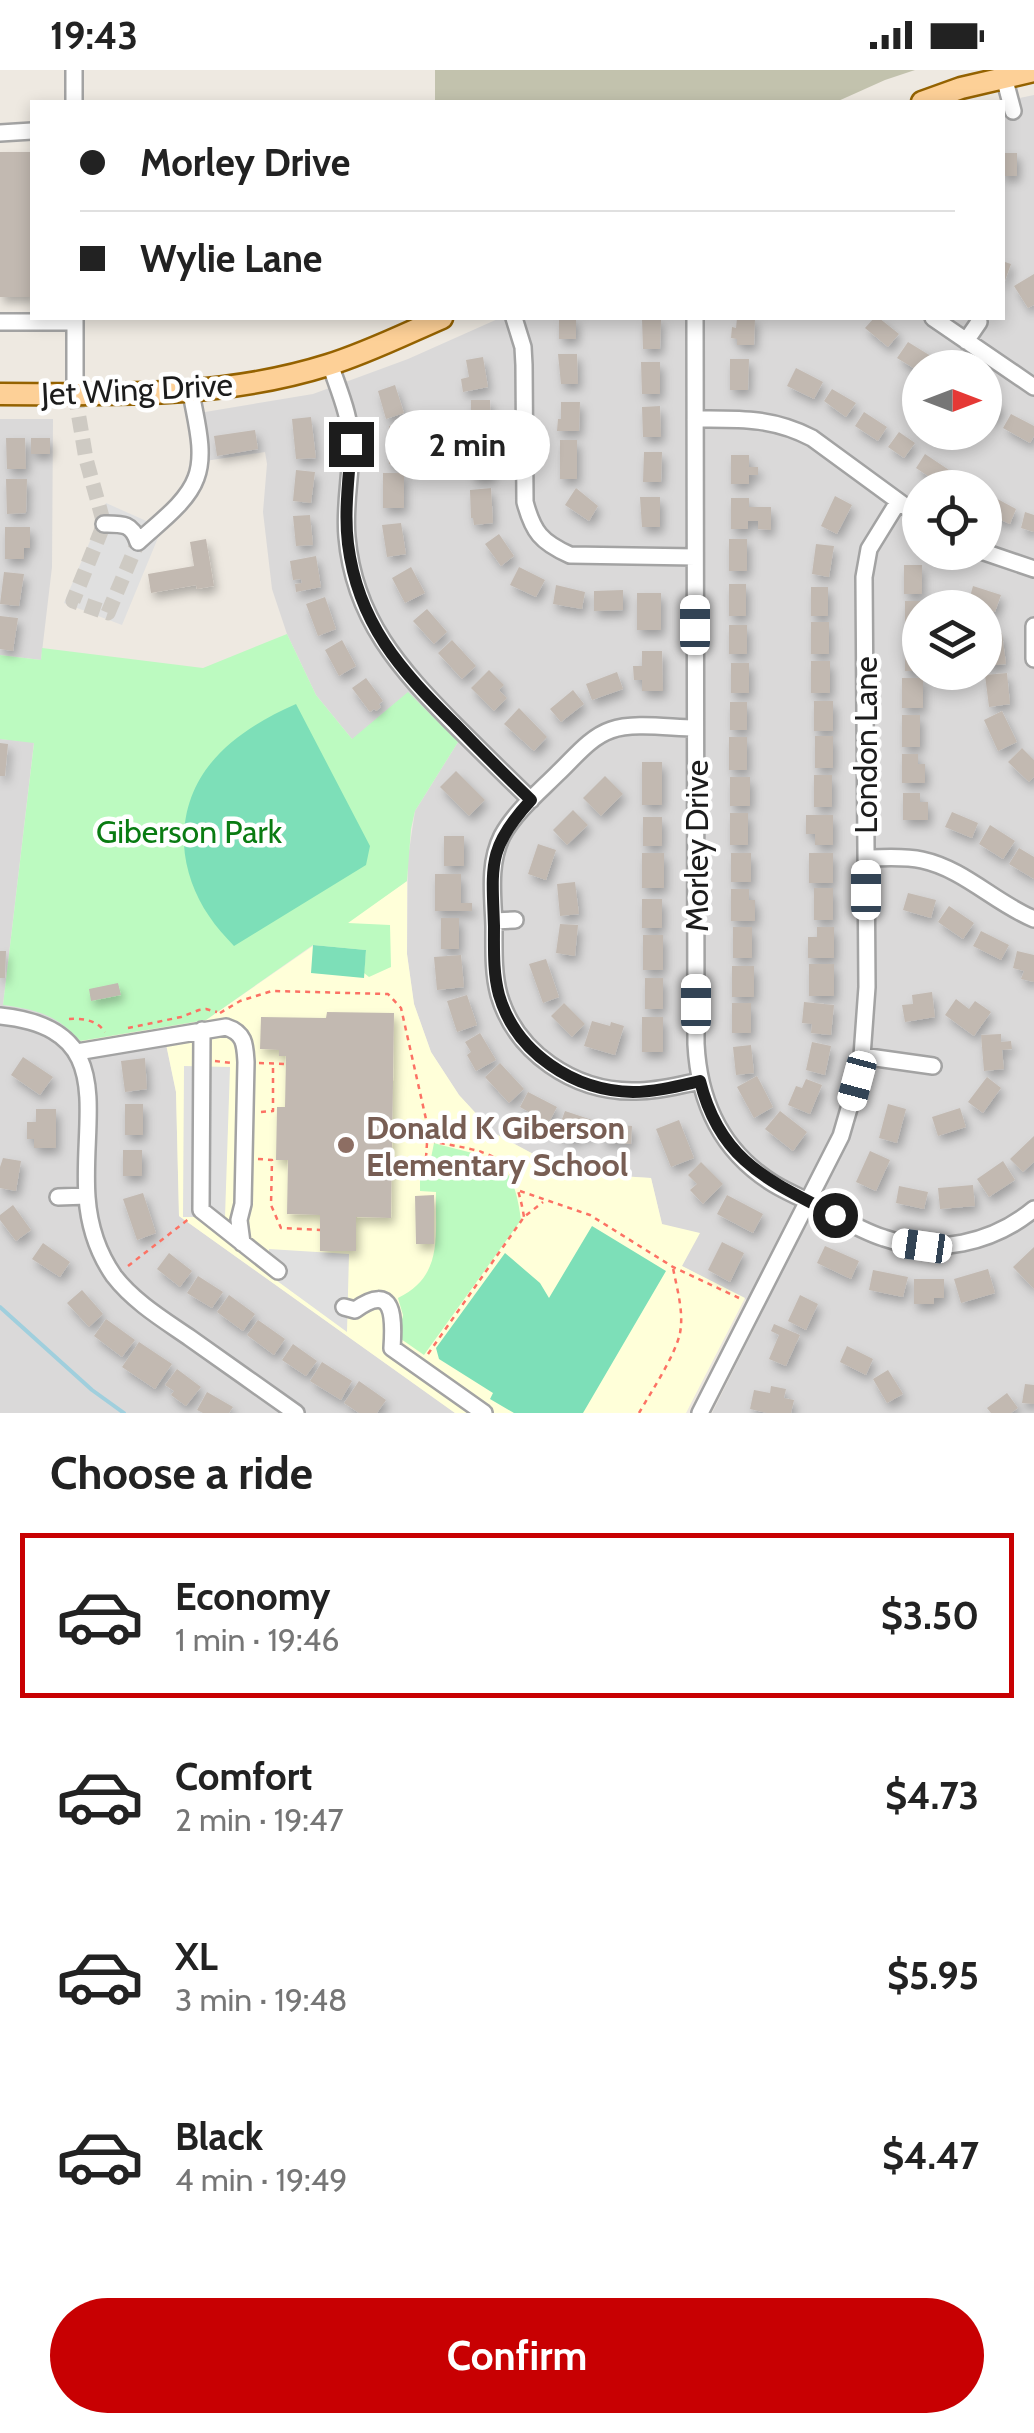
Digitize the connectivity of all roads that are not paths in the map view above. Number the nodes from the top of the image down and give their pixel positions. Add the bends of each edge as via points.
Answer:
1 (74, 70) edge
2 (1034, 71) edge
3 (1004, 76) junction
4 (74, 100) edge
5 (928, 100) edge
6 (1012, 111) dead end
7 (30, 131) edge
8 (0, 133) edge
9 (75, 320) edge
10 (437, 320) edge
11 (515, 320) edge
12 (695, 320) edge
13 (936, 320) edge
14 (0, 322) edge
15 (979, 322) dead end
16 (966, 340) junction
17 (330, 364) junction
18 (1034, 387) edge
19 (191, 392) junction
20 (0, 394) edge
21 (75, 394) junction
22 (694, 419) junction
23 (898, 502) junction
24 (902, 505) edge
25 (104, 524) dead end
26 (695, 557) junction
27 (1002, 558) edge
28 (1034, 570) edge
29 (1034, 626) edge
30 (1034, 659) edge
31 (695, 728) junction
32 (531, 800) junction
33 (866, 858) junction
34 (515, 920) dead end
35 (1034, 920) edge
36 (494, 921) junction
37 (0, 1016) edge
38 (206, 1024) junction
39 (77, 1052) junction
40 (862, 1056) junction
41 (933, 1066) dead end
42 (700, 1081) junction
43 (87, 1196) junction
44 (58, 1197) dead end
45 (808, 1201) junction
46 (1034, 1209) edge
47 (242, 1243) junction
48 (278, 1272) dead end
49 (344, 1307) dead end
50 (296, 1413) edge
51 (484, 1413) edge
52 (700, 1413) edge

1 - 4 street
2 - 3 main road
3 - 5 main road
3 - 6 street
7 - 8 street
9 - 14 street
9 - 21 street
10 - 17 main road, Jet Wing Drive
11 - 26 street via 524,364 524,502 538,534 570,555
12 - 22 street, Morley Drive
13 - 16 street
15 - 16 street
16 - 18 street
17 - 19 main road, Jet Wing Drive
17 - 32 street via 350,427 347,539 368,616 418,688
19 - 21 main road, Jet Wing Drive
19 - 25 street via 199,462 186,495 138,542 126,524
20 - 21 main road, Jet Wing Drive
22 - 23 street via 767,421 798,430
22 - 26 street, Morley Drive
23 - 24 street
23 - 33 street, London Lane via 865,562
26 - 31 street, Morley Drive
27 - 28 street
29 - 30 street
31 - 32 street via 614,729 592,741
31 - 42 street, Morley Drive
32 - 36 street via 510,822 495,854
33 - 35 street via 944,867
33 - 40 street, London Lane
34 - 36 street
36 - 42 street via 500,998 545,1063 614,1090
37 - 39 street via 53,1029
38 - 39 street
38 - 47 street via 201,1210
38 - 47 street via 235,1030 244,1042
39 - 43 street via 88,1085
40 - 41 street
40 - 45 street, London Lane via 841,1136
42 - 45 street, Morley Drive via 717,1126 743,1160
43 - 44 street
43 - 50 street via 103,1258 126,1289
45 - 46 street, Morley Drive via 884,1238 922,1246 982,1238
45 - 52 street, London Lane
47 - 48 street
49 - 51 street via 387,1304 394,1314 392,1348

